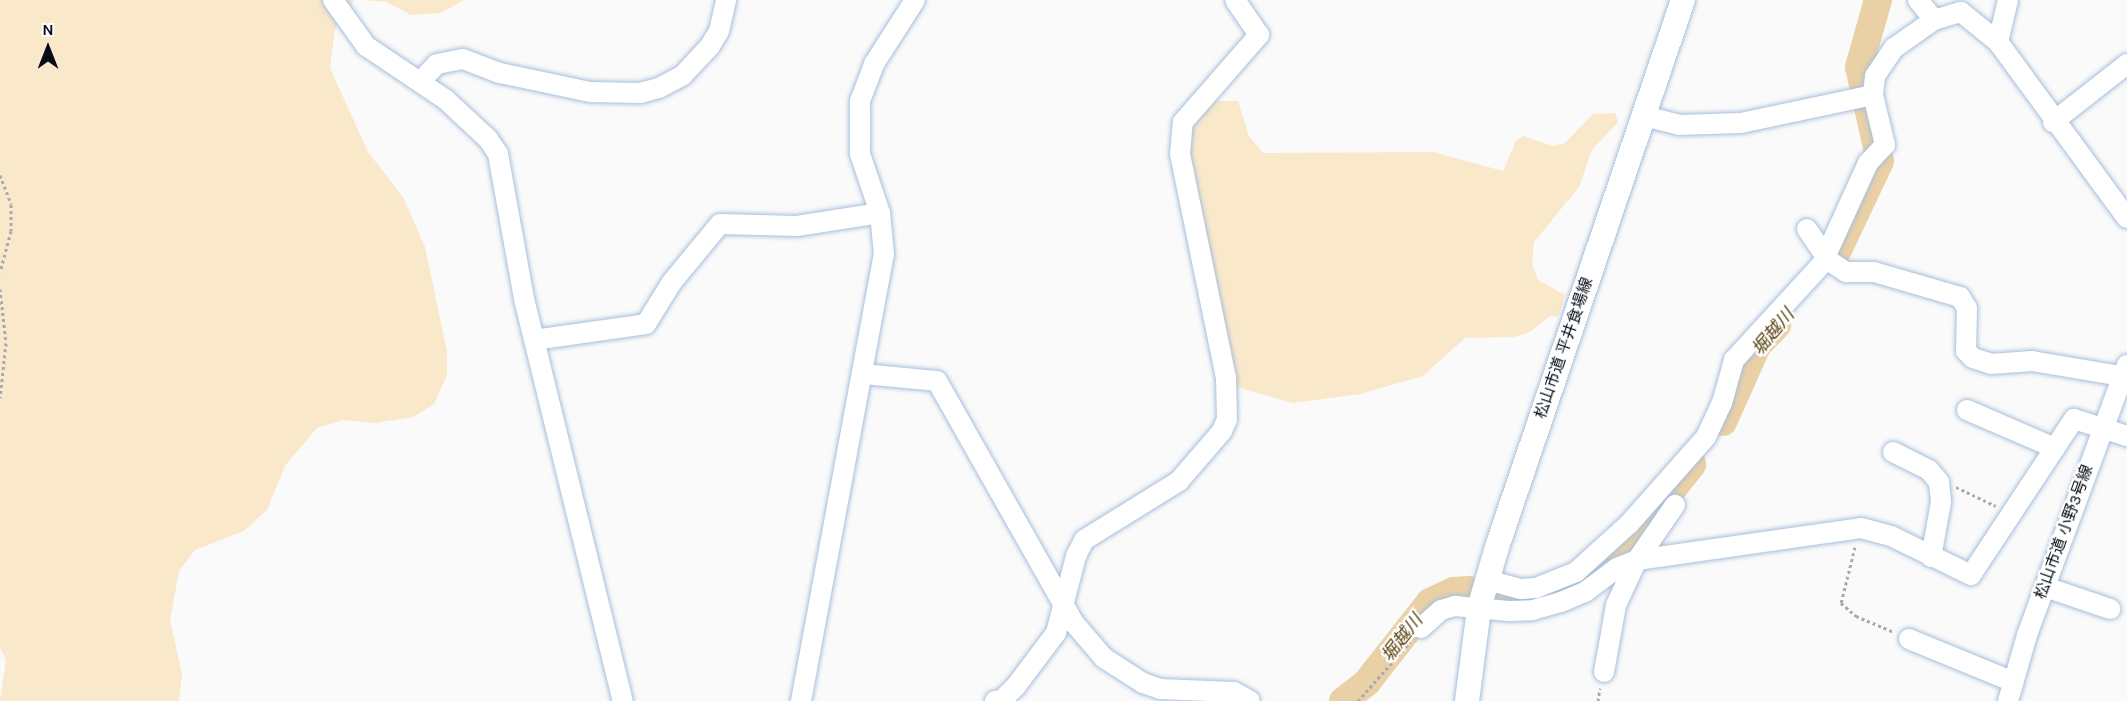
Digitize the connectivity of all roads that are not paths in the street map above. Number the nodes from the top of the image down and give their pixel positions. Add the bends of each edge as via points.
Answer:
1 (333, 0) edge
2 (726, 0) edge
3 (915, 0) edge
4 (1235, 0) edge
5 (1683, 0) edge
6 (1918, 0) edge
7 (2008, 0) edge
8 (1934, 20) junction
9 (1998, 42) junction
10 (2127, 64) edge
11 (421, 81) junction
12 (1867, 97) junction
13 (1644, 116) junction
14 (2053, 122) junction
15 (880, 213) junction
16 (2127, 218) edge
17 (1807, 229) dead end
18 (1831, 262) junction
19 (534, 340) junction
20 (2124, 371) edge
21 (862, 374) junction
22 (1967, 410) dead end
23 (2102, 427) junction
24 (2127, 436) edge
25 (2055, 448) junction
26 (1893, 452) dead end
27 (1675, 505) dead end
28 (1638, 533) junction
29 (1931, 557) junction
30 (1637, 560) junction
31 (1487, 580) junction
32 (2045, 587) junction
33 (1064, 603) junction
34 (1479, 608) junction
35 (2110, 609) dead end
36 (1421, 628) road end
37 (1909, 639) road end
38 (1604, 672) dead end
39 (2014, 682) junction
40 (623, 701) edge
41 (801, 701) edge
42 (995, 701) edge
43 (1250, 701) edge
44 (1467, 701) edge
45 (2008, 701) edge

1 - 11 street via 366,46
2 - 11 street via 719,31 710,46 683,75 659,88 640,93 590,93 500,74 463,59 437,64
3 - 15 street via 874,64 860,101 860,154
4 - 33 street via 1259,35 1183,122 1180,154 1226,378 1227,419 1222,431 1179,481 1084,540
5 - 13 street, 松山市道 平井食場線
6 - 8 street
7 - 9 street
8 - 9 street via 1960,12
8 - 12 street via 1900,43 1886,58
9 - 14 street
10 - 14 street
11 - 19 street via 488,139 498,154
12 - 13 street via 1741,123 1679,125
12 - 18 street via 1878,151
13 - 31 street, 松山市道 平井食場線
14 - 16 street
15 - 19 street via 797,226 720,224 672,282 646,324
15 - 21 street via 884,233 881,282
17 - 18 street
18 - 20 street via 1960,297 1967,308 1965,346 1973,358 1991,364 2032,361
18 - 28 street via 1734,360 1722,403 1706,437
19 - 40 street
20 - 23 street, 松山市道 小野3号線
21 - 33 street via 937,381
21 - 41 street
22 - 25 street
23 - 24 street
23 - 25 street via 2074,419
23 - 32 street, 松山市道 小野3号線
25 - 29 street via 1971,575
26 - 29 street via 1929,470 1939,482 1941,502
27 - 28 street
28 - 30 street
28 - 31 street via 1558,580 1521,589
29 - 30 street via 1892,536 1861,528
30 - 34 street via 1617,568 1584,592 1552,604 1525,611
30 - 38 street via 1616,605
31 - 34 street, 松山市道 平井食場線
32 - 35 street
32 - 39 street, 松山市道 小野3号線
33 - 42 street via 1051,642 1016,686 1002,700
33 - 43 street via 1074,623 1098,651 1143,683 1176,692 1234,692
34 - 36 street via 1455,606 1441,610
34 - 44 street, 松山市道 平井食場線
37 - 39 street
39 - 45 street, 松山市道 小野3号線

